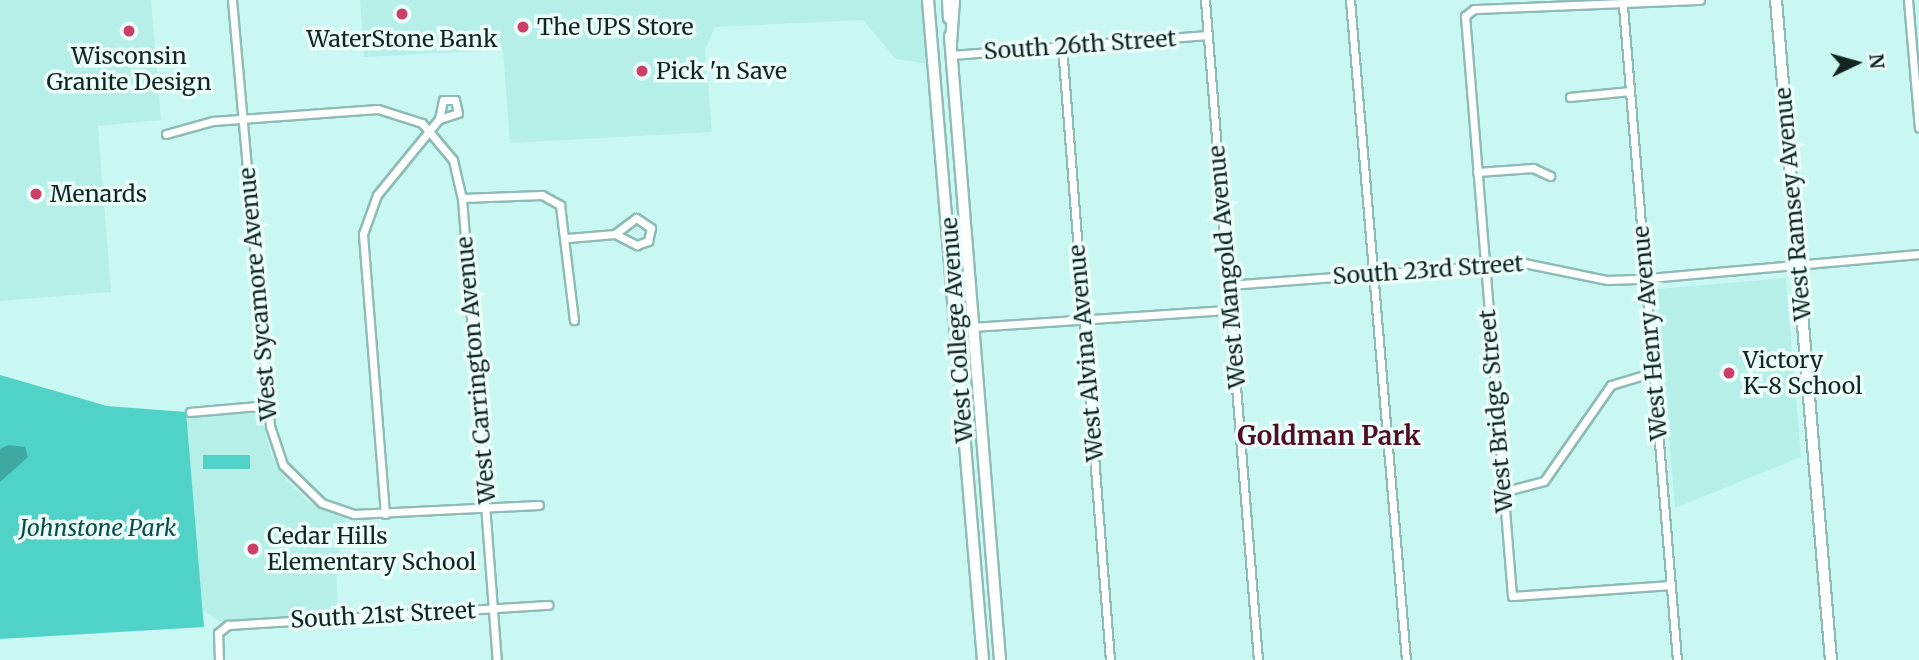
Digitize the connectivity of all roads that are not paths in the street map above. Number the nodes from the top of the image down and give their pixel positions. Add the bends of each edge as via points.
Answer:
1 (232, 0) edge
2 (929, 0) edge
3 (948, 0) edge
4 (954, 0) edge
5 (1205, 0) edge
6 (1350, 0) edge
7 (1700, 0) edge
8 (1776, 0) edge
9 (1908, 0) edge
10 (1623, 6) junction
11 (1208, 36) junction
12 (1062, 46) junction
13 (951, 49) junction
14 (1630, 91) junction
15 (1570, 97) dead end
16 (242, 118) junction
17 (439, 119) dead end
18 (1919, 128) edge
19 (431, 130) junction
20 (166, 134) dead end
21 (1477, 172) junction
22 (1550, 176) dead end
23 (462, 198) junction
24 (615, 234) junction
25 (568, 238) junction
26 (1919, 254) edge
27 (1484, 265) junction
28 (1798, 267) junction
29 (1375, 274) junction
30 (1646, 278) junction
31 (1228, 285) junction
32 (1230, 310) junction
33 (575, 320) dead end
34 (1083, 320) junction
35 (973, 327) junction
36 (957, 328) junction
37 (1654, 372) junction
38 (269, 405) junction
39 (190, 412) dead end
40 (1502, 492) junction
41 (539, 505) dead end
42 (488, 508) junction
43 (385, 514) junction
44 (1671, 585) junction
45 (548, 605) dead end
46 (497, 608) junction
47 (219, 660) edge
48 (497, 660) edge
49 (983, 660) edge
50 (1000, 660) edge
51 (1110, 660) edge
52 (1258, 660) edge
53 (1406, 660) edge
54 (1677, 660) edge
55 (1831, 660) edge

1 - 16 street, West Sycamore Avenue
2 - 36 main road, West College Avenue
3 - 13 main road, West College Avenue
4 - 13 main road
5 - 11 street, West Mangold Avenue
6 - 29 street
7 - 10 street
8 - 28 main road, West Ramsey Avenue
9 - 18 street
10 - 14 street, West Henry Avenue
10 - 21 street, West Bridge Street via 1536,5 1465,16
11 - 12 street, South 26th Street
11 - 31 street, West Mangold Avenue
12 - 13 street, South 26th Street
12 - 34 street, West Alvina Avenue
13 - 35 main road, West College Avenue
14 - 15 street
14 - 30 street, West Henry Avenue
16 - 19 street via 378,109 405,114
16 - 20 street
16 - 38 street, West Sycamore Avenue
17 - 19 street
19 - 23 street, West Carrington Avenue via 453,160
19 - 43 street via 377,195 363,234
21 - 22 street via 1532,168
21 - 27 street, West Bridge Street
23 - 25 street via 549,196 563,210
23 - 42 street, West Carrington Avenue
24 - 24 street via 642,244 651,228 636,218
24 - 25 street
25 - 33 street
26 - 28 street, South 23rd Street
27 - 29 street, South 23rd Street
27 - 30 street, South 23rd Street via 1542,264 1607,280
27 - 40 street, West Bridge Street
28 - 30 street, South 23rd Street
28 - 55 main road, West Ramsey Avenue
29 - 31 street, South 23rd Street
29 - 53 street
30 - 37 street, West Henry Avenue
31 - 32 street, West Mangold Avenue
32 - 34 street
32 - 52 street, West Mangold Avenue
34 - 35 street
34 - 51 street, West Alvina Avenue
35 - 36 street
35 - 50 main road, West College Avenue
36 - 49 main road, West College Avenue
37 - 40 street via 1611,385 1544,481
37 - 44 street, West Henry Avenue
38 - 39 street
38 - 43 street, West Sycamore Avenue via 278,456 303,489 337,510
40 - 44 street, West Bridge Street via 1512,596
41 - 42 street, West Sycamore Avenue
42 - 43 street, West Sycamore Avenue
42 - 46 street, West Carrington Avenue
44 - 54 street, West Henry Avenue
45 - 46 street, South 21st Street
46 - 47 street, South 21st Street via 219,629
46 - 48 street, West Carrington Avenue

